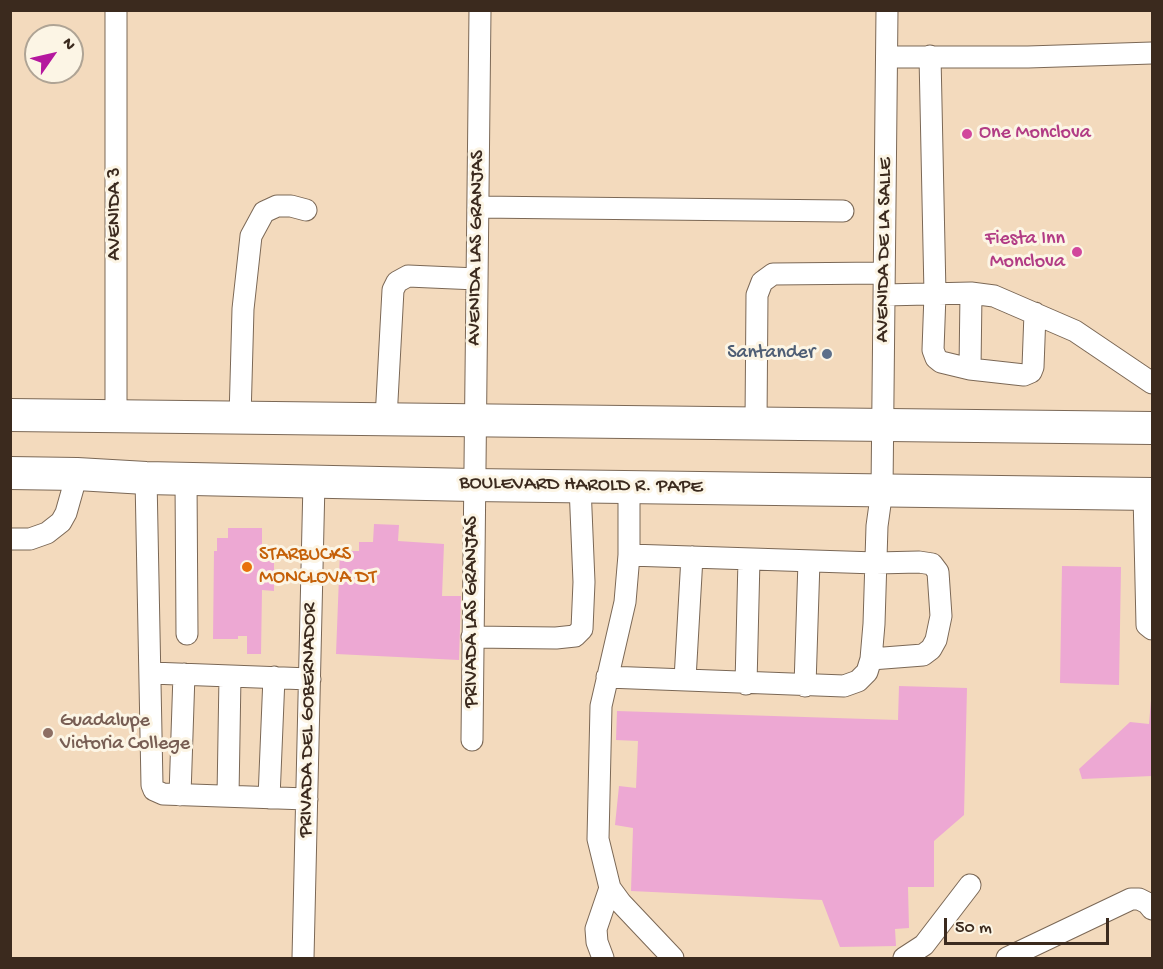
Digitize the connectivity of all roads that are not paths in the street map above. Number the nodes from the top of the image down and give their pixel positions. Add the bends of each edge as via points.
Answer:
1 (116, 10) edge
2 (480, 10) edge
3 (887, 10) edge
4 (1152, 53) edge
5 (887, 57) junction
6 (930, 57) junction
7 (478, 207) junction
8 (306, 210) dead end
9 (843, 211) dead end
10 (884, 273) junction
11 (477, 279) junction
12 (970, 293) junction
13 (935, 294) junction
14 (884, 295) junction
15 (1035, 312) junction
16 (970, 369) junction
17 (1152, 383) edge
18 (10, 415) edge
19 (116, 418) junction
20 (240, 418) junction
21 (386, 419) junction
22 (475, 420) junction
23 (756, 422) junction
24 (883, 424) junction
25 (1152, 428) edge
26 (10, 473) edge
27 (78, 474) junction
28 (146, 478) junction
29 (186, 479) junction
30 (314, 482) junction
31 (473, 485) junction
32 (580, 486) junction
33 (628, 487) junction
34 (882, 490) junction
35 (1148, 494) edge
36 (10, 539) edge
37 (1149, 550) edge
38 (629, 555) junction
39 (692, 557) junction
40 (749, 559) junction
41 (809, 561) junction
42 (876, 563) junction
43 (1152, 629) edge
44 (188, 634) dead end
45 (472, 637) junction
46 (872, 660) junction
47 (151, 673) junction
48 (184, 674) junction
49 (230, 676) junction
50 (607, 677) junction
51 (274, 678) junction
52 (310, 679) junction
53 (685, 679) junction
54 (746, 684) junction
55 (805, 686) junction
56 (472, 740) dead end
57 (180, 795) junction
58 (228, 796) junction
59 (269, 798) junction
60 (307, 799) junction
61 (970, 885) dead end
62 (610, 888) junction
63 (1150, 906) edge
64 (303, 958) edge
65 (603, 958) edge
66 (673, 958) edge
67 (904, 958) edge
68 (1007, 958) edge

1 - 19 street, AVENIDA 3
2 - 7 street, AVENIDA LAS GRANJAS
3 - 5 street, AVENIDA DE LA SALLE
4 - 6 street
5 - 6 street
5 - 10 street, AVENIDA DE LA SALLE
6 - 13 street
7 - 9 street
7 - 11 street, AVENIDA LAS GRANJAS
8 - 20 street via 277,206 264,212 250,236
10 - 14 street, AVENIDA DE LA SALLE
10 - 23 street via 773,274 762,282 757,295
11 - 21 street via 408,276 397,282 393,290
11 - 22 street, AVENIDA LAS GRANJAS
12 - 13 street
12 - 15 street via 994,296
12 - 16 street
13 - 14 street
13 - 16 street via 936,358
14 - 24 street, AVENIDA DE LA SALLE
15 - 16 street via 1031,372 1024,375
15 - 17 street via 1074,331
18 - 19 highway
19 - 20 highway
20 - 21 highway
21 - 22 highway
22 - 23 highway
22 - 31 street, AVENIDA LAS GRANJAS
23 - 24 highway
24 - 25 highway
24 - 34 street, AVENIDA DE LA SALLE
26 - 27 highway, BOULEVARD HAROLD R. PAPE
27 - 28 highway, BOULEVARD HAROLD R. PAPE
27 - 36 street via 61,522 30,539
28 - 29 highway, BOULEVARD HAROLD R. PAPE
28 - 47 street
29 - 30 highway, BOULEVARD HAROLD R. PAPE
29 - 44 street
30 - 31 highway, BOULEVARD HAROLD R. PAPE
30 - 52 street, PRIVADA DEL GOBERNADOR
31 - 32 highway, BOULEVARD HAROLD R. PAPE
31 - 45 street, PRIVADA LAS GRANJAS
32 - 33 highway, BOULEVARD HAROLD R. PAPE
32 - 45 street via 582,629 575,636 556,638
33 - 34 highway, BOULEVARD HAROLD R. PAPE
33 - 38 street
34 - 35 highway, BOULEVARD HAROLD R. PAPE
34 - 42 street, AVENIDA DE LA SALLE
35 - 37 street
37 - 43 street via 1147,625
38 - 39 street
38 - 50 street via 625,602
39 - 40 street
39 - 53 street
40 - 41 street
40 - 54 street
41 - 42 street
41 - 55 street
42 - 46 street, AVENIDA DE LA SALLE
42 - 46 street via 932,564 938,572 940,616 936,640 923,655
45 - 56 street, PRIVADA LAS GRANJAS
46 - 55 street via 858,681 844,686
47 - 48 street
47 - 57 street via 152,784 154,790 164,794
48 - 49 street
48 - 57 street
49 - 51 street
49 - 58 street
50 - 53 street
50 - 62 street via 601,706 598,839
51 - 52 street
51 - 59 street
52 - 60 street, PRIVADA DEL GOBERNADOR
53 - 54 street
54 - 55 street
57 - 58 street
58 - 59 street
59 - 60 street
60 - 64 street, PRIVADA DEL GOBERNADOR
61 - 67 street via 924,945
62 - 65 street via 596,928
62 - 66 street
63 - 68 street via 1131,899

